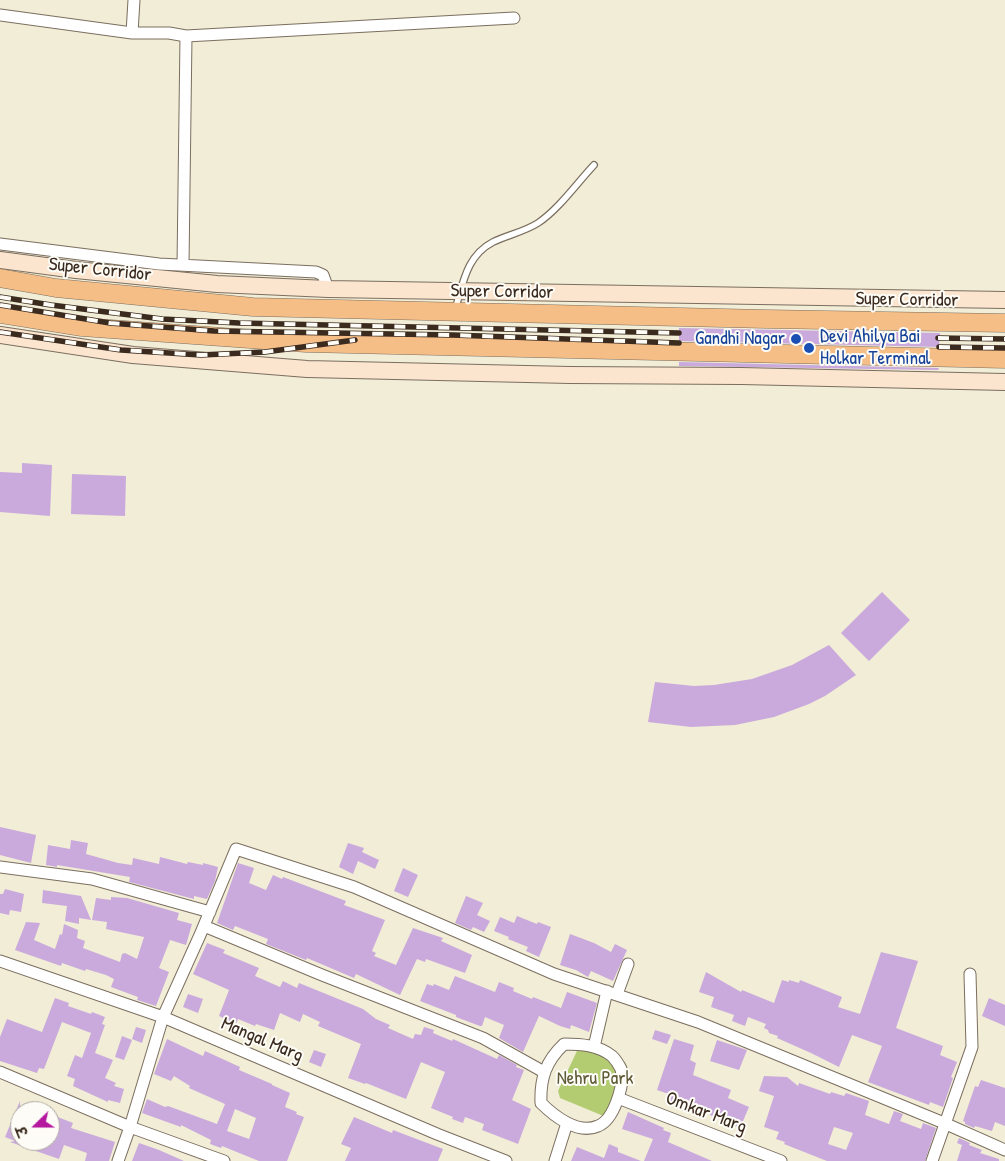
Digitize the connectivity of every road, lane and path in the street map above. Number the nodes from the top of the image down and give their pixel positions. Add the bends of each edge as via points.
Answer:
1 (134, 0) edge
2 (0, 15) edge
3 (514, 18) dead end
4 (132, 33) junction
5 (186, 36) junction
6 (594, 165) dead end
7 (0, 244) edge
8 (0, 260) edge
9 (183, 265) junction
10 (0, 278) edge
11 (328, 289) junction
12 (461, 290) junction
13 (1005, 300) edge
14 (455, 312) junction
15 (0, 314) edge
16 (1005, 323) edge
17 (0, 336) edge
18 (1005, 359) edge
19 (1005, 382) edge
20 (0, 867) edge
21 (210, 912) junction
22 (204, 926) junction
23 (0, 960) edge
24 (628, 964) dead end
25 (970, 974) dead end
26 (612, 993) junction
27 (163, 1017) junction
28 (594, 1047) junction
29 (0, 1072) edge
30 (544, 1072) junction
31 (618, 1098) junction
32 (567, 1123) junction
33 (944, 1123) junction
34 (130, 1126) junction
35 (1004, 1149) edge
36 (118, 1161) edge
37 (224, 1161) edge
38 (506, 1161) edge
39 (555, 1161) edge
40 (781, 1161) edge
41 (932, 1161) edge

1 - 4 street
2 - 4 street
3 - 5 street
4 - 5 street
5 - 9 street
6 - 12 lane via 539,222 481,249 469,265
7 - 9 street
8 - 11 street via 217,284
9 - 11 street via 316,272 323,274
10 - 14 main road, Super Corridor via 56,288 253,307
11 - 12 street
12 - 13 street
12 - 14 lane
14 - 16 main road, Super Corridor
15 - 18 main road via 82,327 306,343
17 - 19 street via 134,355 307,369
20 - 21 street via 92,879
21 - 22 street
21 - 26 street via 236,849 354,887 554,974
22 - 27 street
22 - 30 street via 483,1038
23 - 27 street, Mangal Marg
24 - 26 street
25 - 33 street via 972,1047
26 - 28 street
26 - 33 street via 698,1022
27 - 34 street
27 - 38 street, Mangal Marg
28 - 30 street via 564,1044 553,1054
28 - 31 street via 612,1056 620,1067 622,1080
29 - 34 street
30 - 32 street via 541,1103
31 - 32 street via 608,1118 599,1126 586,1129
31 - 40 street, Omkar Marg
32 - 39 street
33 - 35 street
33 - 41 street
34 - 36 street
34 - 37 street

